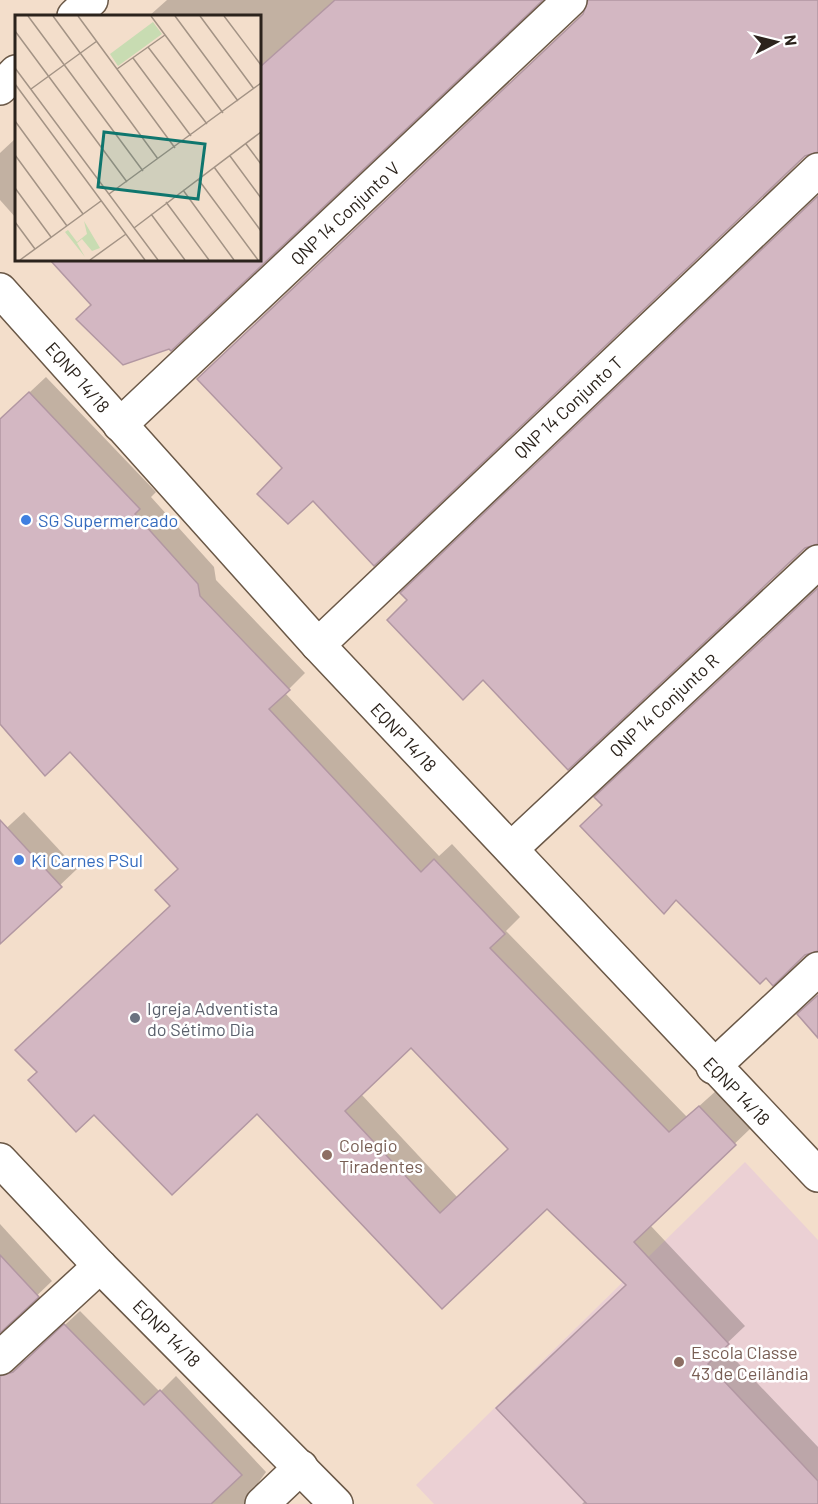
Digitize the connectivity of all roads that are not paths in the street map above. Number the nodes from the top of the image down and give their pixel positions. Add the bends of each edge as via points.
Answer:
1 (91, 0) edge
2 (570, 0) edge
3 (75, 15) edge
4 (15, 73) edge
5 (0, 88) edge
6 (818, 170) edge
7 (0, 290) edge
8 (120, 425) junction
9 (818, 562) edge
10 (318, 645) junction
11 (510, 849) junction
12 (818, 969) edge
13 (713, 1067) junction
14 (0, 1160) edge
15 (818, 1175) edge
16 (100, 1266) junction
17 (0, 1358) edge
18 (301, 1467) junction
19 (262, 1504) edge
20 (336, 1504) edge

1 - 3 street
2 - 8 street, QNP 14 Conjunto V
4 - 5 street
6 - 10 street, QNP 14 Conjunto T
7 - 8 street, EQNP 14/18
8 - 10 street, EQNP 14/18
9 - 11 street, QNP 14 Conjunto R
10 - 11 street, EQNP 14/18
11 - 13 street, EQNP 14/18
12 - 13 street
13 - 15 street, EQNP 14/18
14 - 16 street, EQNP 14/18
16 - 17 street
16 - 18 street, EQNP 14/18
18 - 19 street
18 - 20 street, EQNP 14/18

